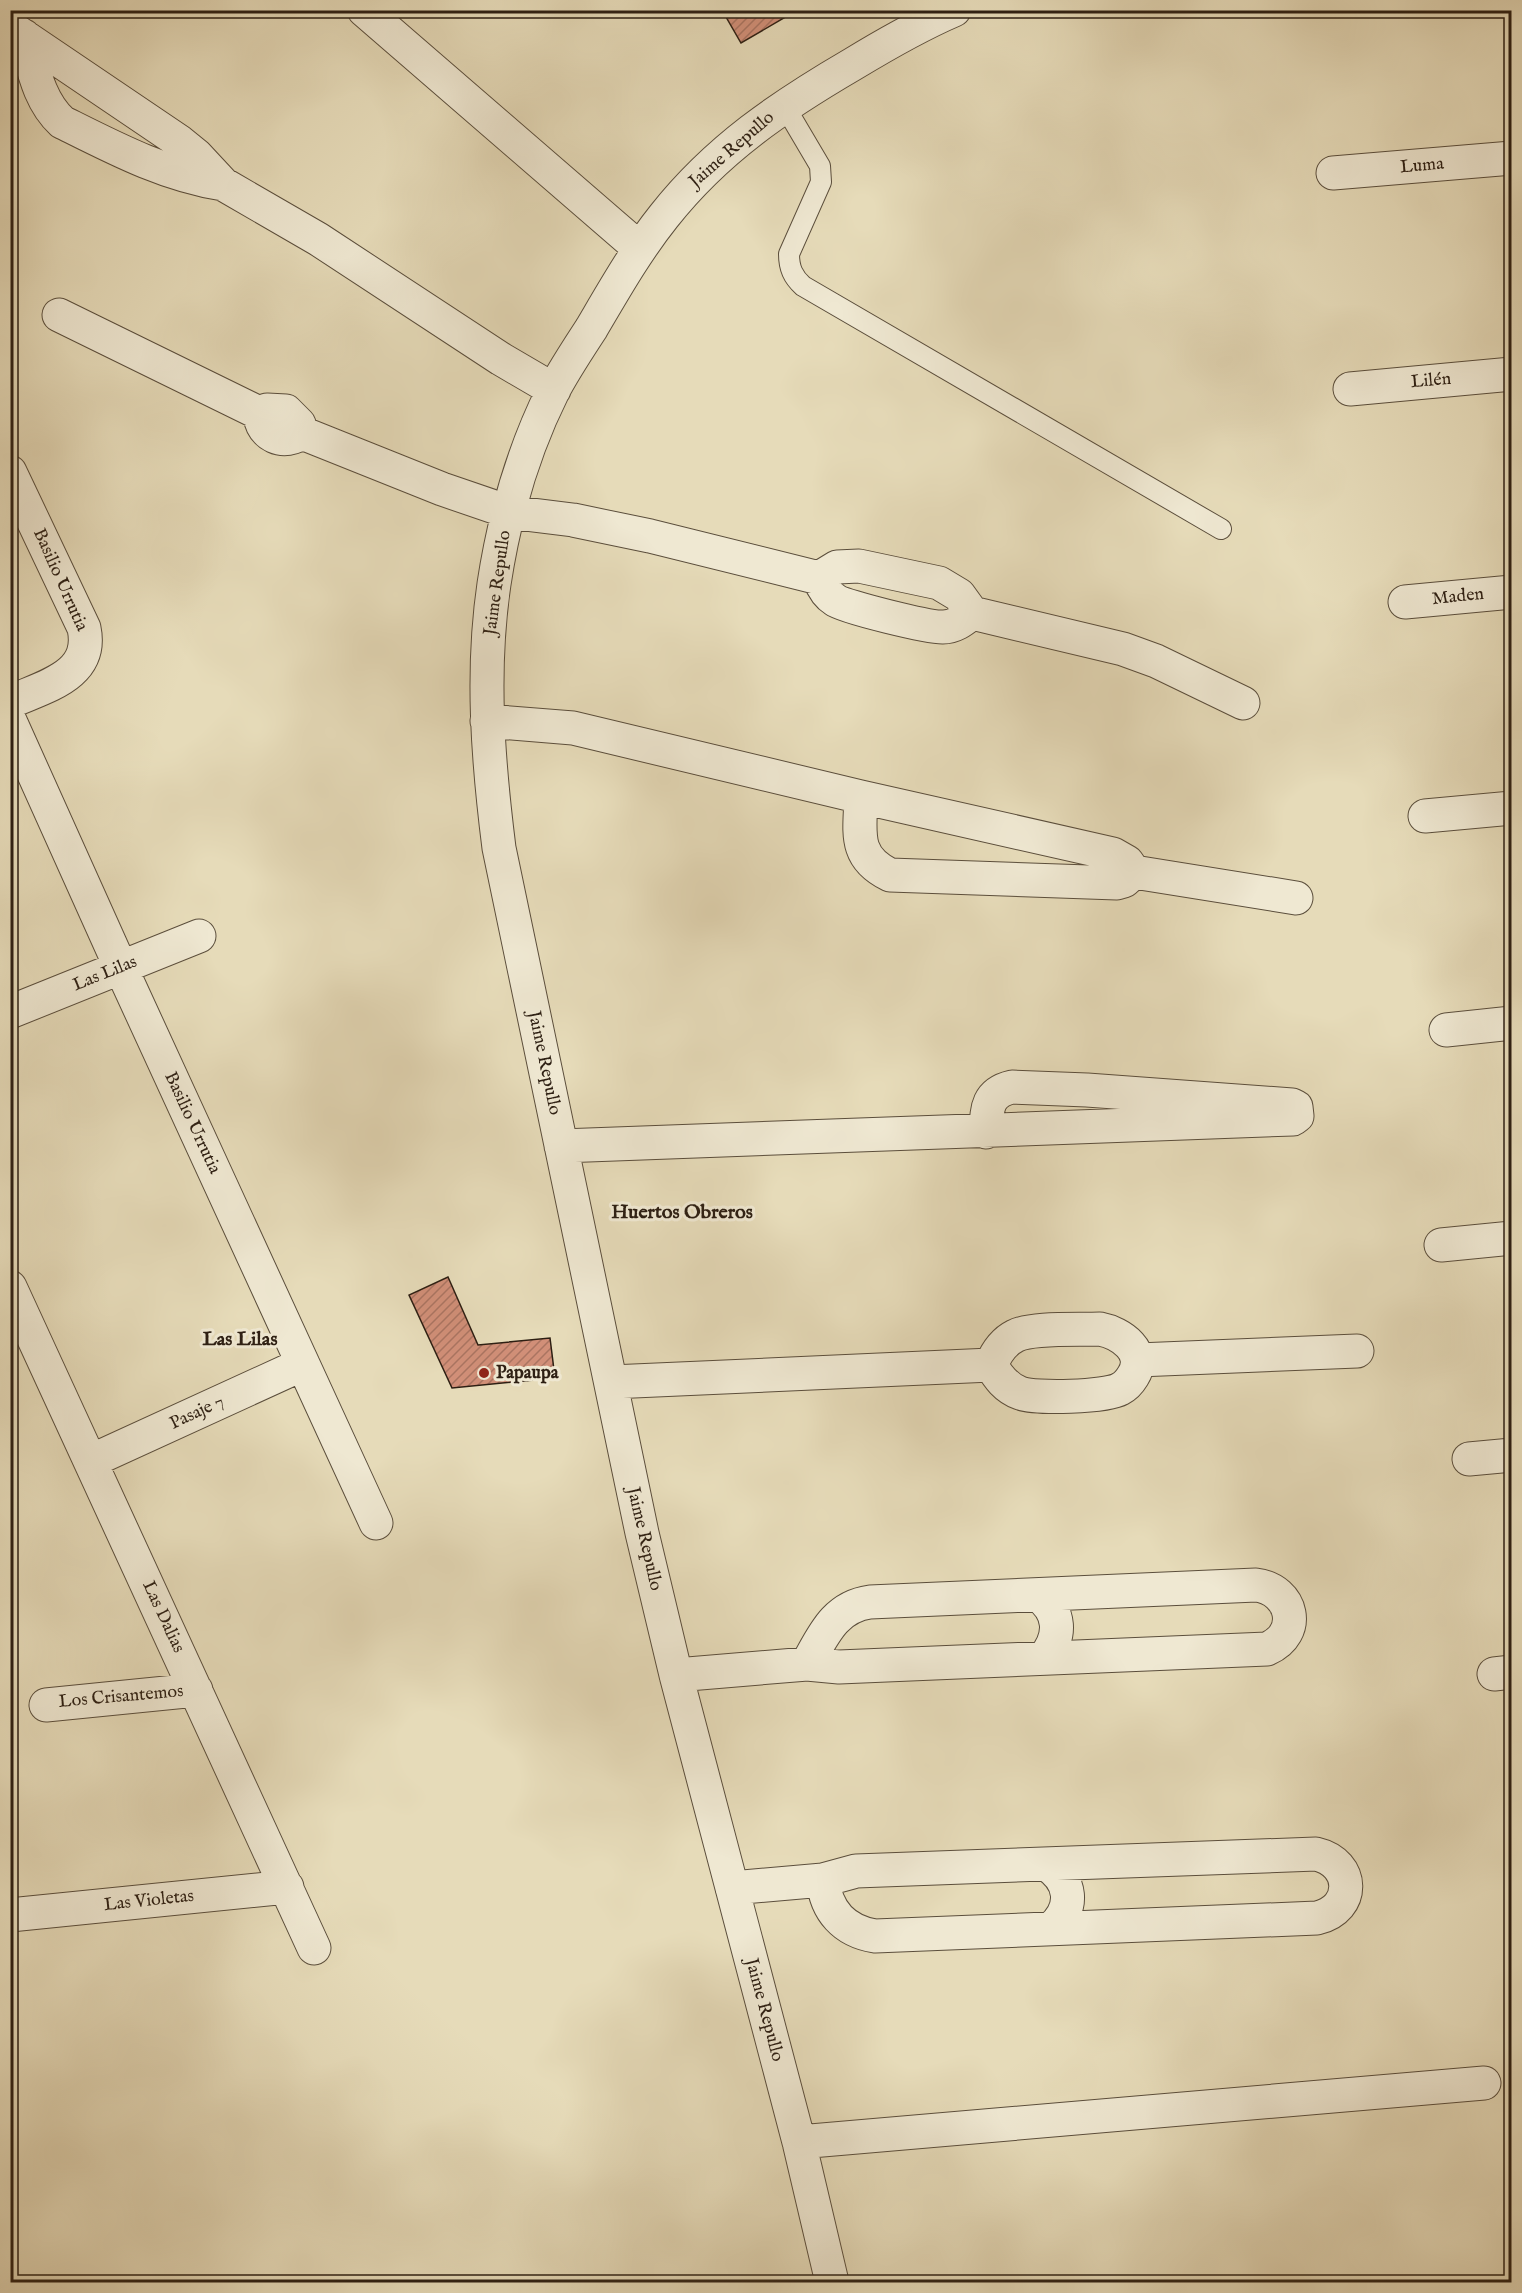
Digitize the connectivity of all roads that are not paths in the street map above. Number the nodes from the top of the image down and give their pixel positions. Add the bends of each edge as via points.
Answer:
1 (364, 10) edge
2 (940, 13) edge
3 (17, 32) edge
4 (784, 105) junction
5 (1512, 158) edge
6 (1333, 173) dead end
7 (223, 184) junction
8 (639, 248) junction
9 (59, 315) dead end
10 (1512, 374) edge
11 (1350, 389) dead end
12 (554, 390) junction
13 (10, 472) edge
14 (509, 512) junction
15 (1221, 529) dead end
16 (819, 578) junction
17 (1512, 592) edge
18 (1405, 602) dead end
19 (972, 613) junction
20 (10, 702) edge
21 (1243, 703) dead end
22 (10, 721) edge
23 (488, 722) junction
24 (861, 797) junction
25 (1512, 808) edge
26 (1425, 816) dead end
27 (1134, 872) junction
28 (1296, 897) dead end
29 (199, 936) dead end
30 (121, 968) junction
31 (10, 1012) edge
32 (1512, 1023) edge
33 (1446, 1030) dead end
34 (986, 1132) junction
35 (561, 1146) junction
36 (1512, 1238) edge
37 (1441, 1245) dead end
38 (10, 1287) edge
39 (1356, 1351) dead end
40 (1138, 1360) junction
41 (303, 1364) junction
42 (991, 1365) junction
43 (611, 1382) junction
44 (1512, 1455) edge
45 (1469, 1459) dead end
46 (91, 1461) junction
47 (376, 1523) dead end
48 (1038, 1595) junction
49 (1044, 1658) junction
50 (807, 1664) junction
51 (676, 1675) junction
52 (196, 1690) junction
53 (46, 1705) dead end
54 (1046, 1864) junction
55 (823, 1880) junction
56 (287, 1887) junction
57 (732, 1888) junction
58 (10, 1915) edge
59 (1053, 1929) junction
60 (315, 1948) dead end
61 (1485, 2083) dead end
62 (799, 2142) junction
63 (832, 2283) edge

1 - 8 street
2 - 4 street, Jaime Repullo
3 - 7 street via 180,142
3 - 7 street via 44,100 62,122 163,170
4 - 8 street, Jaime Repullo via 699,176
4 - 15 lane via 822,175 789,254 796,280
5 - 6 street, Luma
7 - 12 street via 318,239
8 - 12 street, Jaime Repullo
9 - 14 street via 259,413 260,423 273,437 293,438 302,433
10 - 11 street, Lilén
12 - 14 street, Jaime Repullo
13 - 20 street, Basilio Urrutia via 86,637 83,656 64,678
14 - 16 street via 650,536
14 - 23 street, Jaime Repullo via 494,586
16 - 19 street via 837,567 859,566 939,583 959,595
16 - 19 street via 836,601 932,626 952,626
17 - 18 street, Maden
19 - 21 street via 1123,649
22 - 30 street, Basilio Urrutia
23 - 24 street via 582,730
23 - 35 street, Jaime Repullo via 499,849
24 - 27 street via 1113,854 1127,862
24 - 27 street via 860,843 864,854 870,863 890,875 1117,883
25 - 26 street
27 - 28 street
29 - 30 street, Las Lilas
30 - 31 street, Las Lilas
30 - 41 street, Basilio Urrutia
32 - 33 street
34 - 34 street via 1293,1119 1298,1112 1292,1105 1011,1087 1002,1089 990,1101
34 - 35 street
35 - 43 street, Jaime Repullo
36 - 37 street
38 - 46 street, Las Dalias
39 - 40 street
40 - 42 street via 1123,1337 1100,1329 1027,1332 1004,1344
40 - 42 street via 1128,1383 1112,1393 1034,1397 1020,1394 998,1377
41 - 46 street, Pasaje 7
41 - 47 street, Basilio Urrutia
42 - 43 street
43 - 51 street, Jaime Repullo
44 - 45 street
46 - 52 street, Las Dalias
48 - 49 street via 1054,1612 1057,1624 1053,1648
48 - 49 street via 1256,1585 1281,1595 1290,1614 1283,1639 1267,1649
48 - 50 street via 860,1604 840,1614 831,1624
49 - 50 street via 838,1667
50 - 51 street
51 - 57 street, Jaime Repullo
52 - 53 street, Los Crisantemos
52 - 56 street, Las Dalias
54 - 55 street via 856,1871
54 - 59 street via 1057,1871 1068,1893 1062,1919
54 - 59 street via 1316,1854 1341,1868 1346,1885 1337,1908 1317,1918
55 - 57 street
55 - 59 street via 830,1909 840,1921 862,1934
56 - 58 street, Las Violetas
56 - 60 street, Las Dalias
57 - 62 street, Jaime Repullo
61 - 62 street
62 - 63 street, Jaime Repullo

